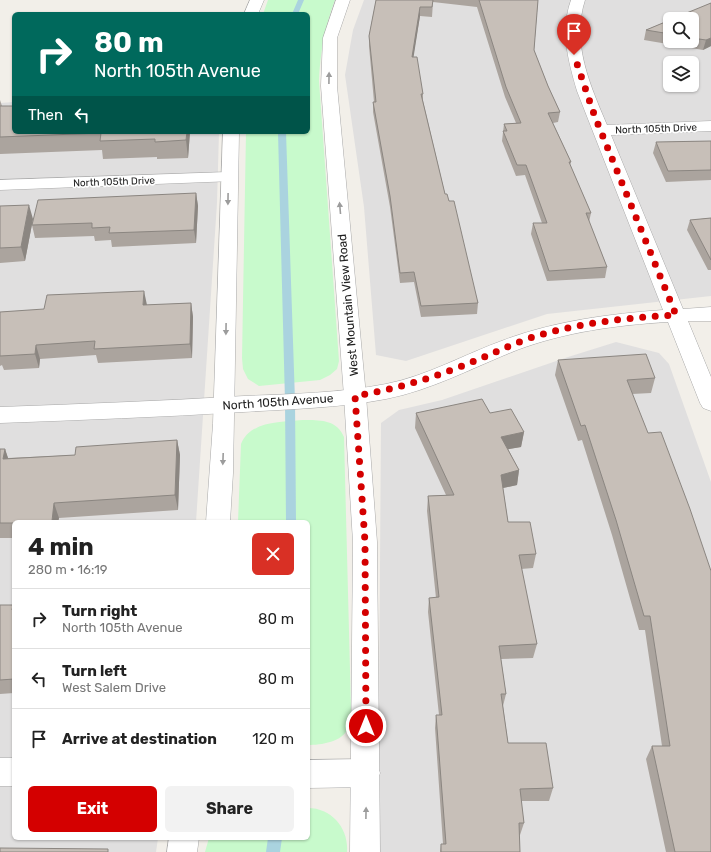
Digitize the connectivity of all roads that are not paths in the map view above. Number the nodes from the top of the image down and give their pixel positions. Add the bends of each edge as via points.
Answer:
1 (257, 0) edge
2 (343, 0) edge
3 (578, 0) edge
4 (252, 12) edge
5 (711, 126) edge
6 (601, 130) junction
7 (231, 134) edge
8 (228, 177) junction
9 (0, 185) edge
10 (711, 314) edge
11 (676, 315) junction
12 (355, 396) junction
13 (711, 403) edge
14 (224, 405) junction
15 (0, 415) edge
16 (218, 520) edge
17 (0, 772) edge
18 (12, 772) edge
19 (366, 772) junction
20 (310, 774) edge
21 (184, 840) edge
22 (182, 852) edge
23 (365, 852) edge

1 - 4 street
12 -> 2 street, West Mountain View Road via 329,86 330,38
3 - 6 street via 572,29 574,55
5 - 6 street, North 105th Drive
6 - 11 street
7 - 8 street
8 - 9 street, North 105th Drive
8 -> 14 street
10 - 11 street, North 105th Avenue
11 - 12 street, North 105th Avenue via 619,319 554,331 419,381 390,390
11 - 13 street
12 - 14 street, North 105th Avenue
12 - 19 street, West Mountain View Road via 365,542
14 - 15 street, North 105th Avenue
14 -> 16 street
17 - 18 street
19 - 20 street
23 -> 19 street, West Mountain View Road
21 - 22 street

